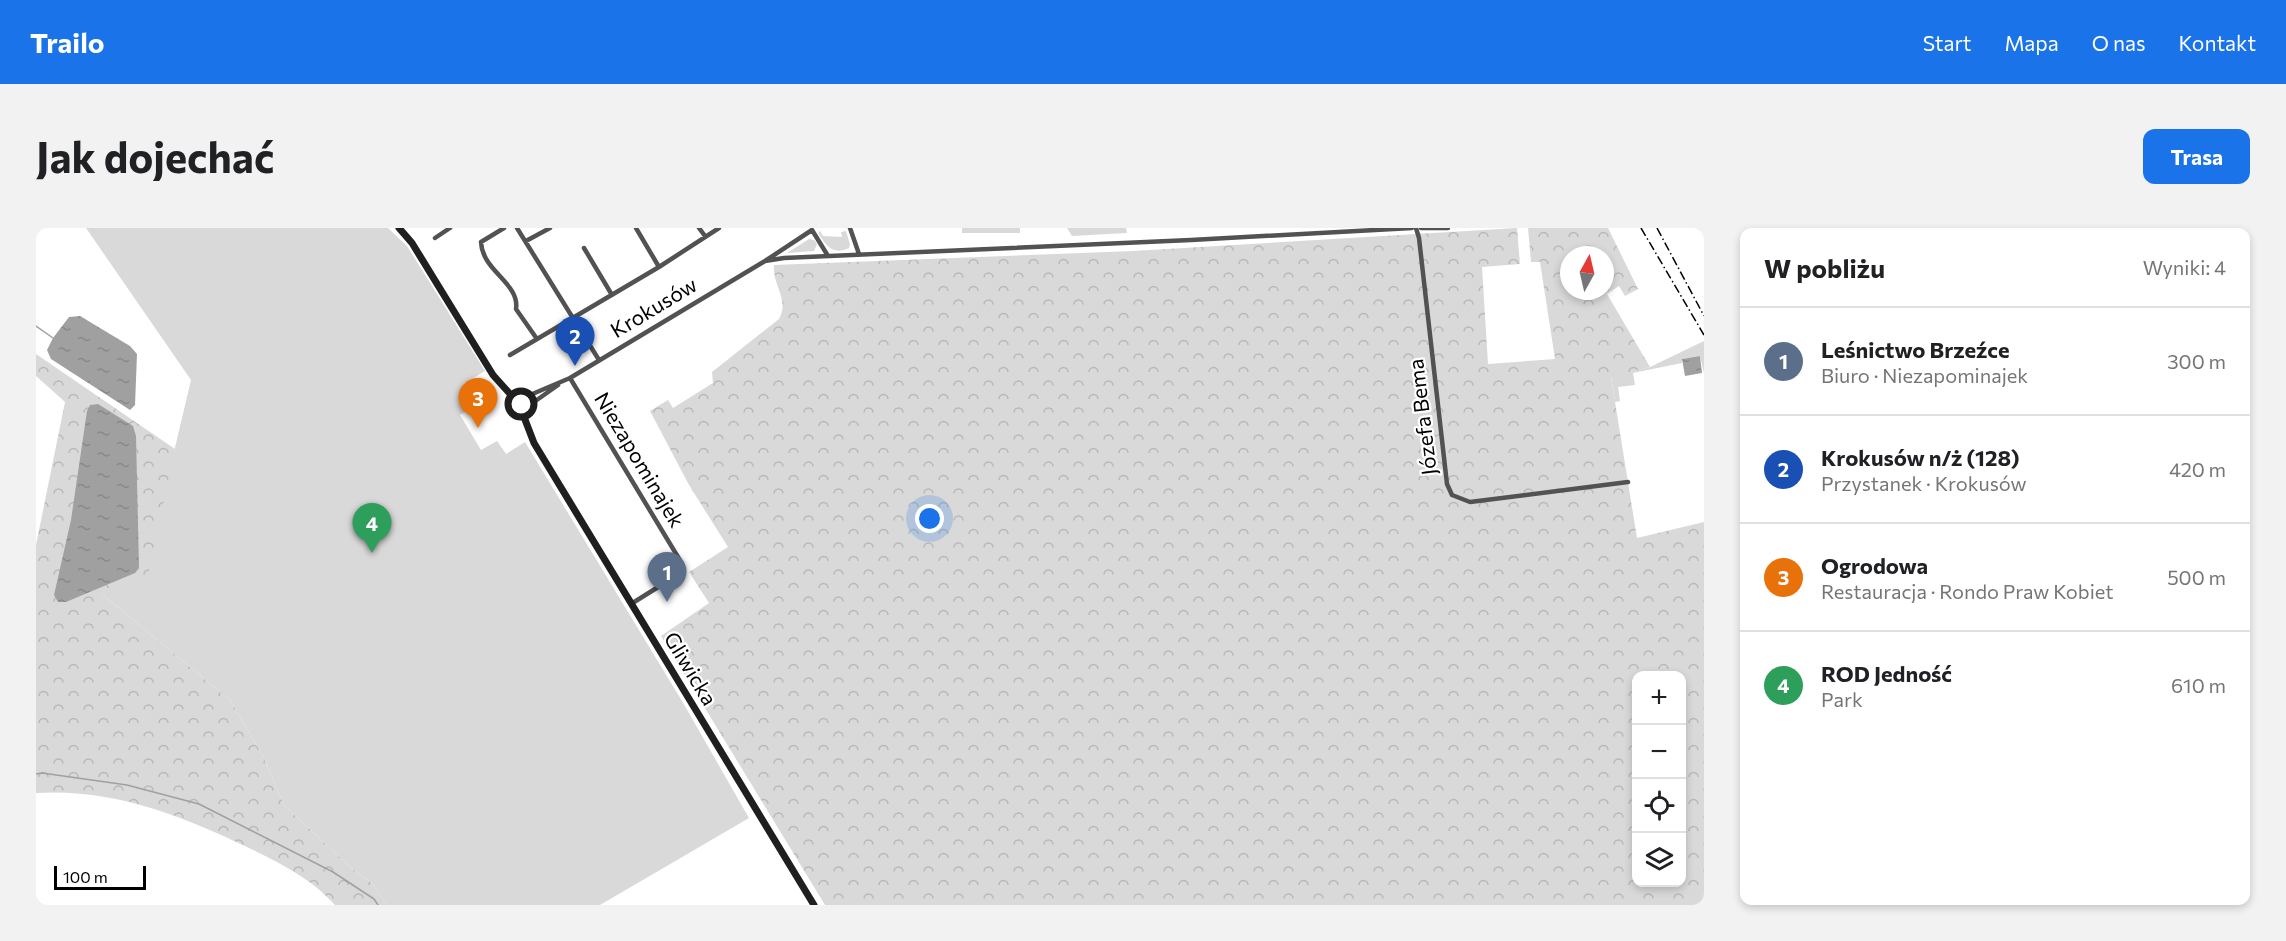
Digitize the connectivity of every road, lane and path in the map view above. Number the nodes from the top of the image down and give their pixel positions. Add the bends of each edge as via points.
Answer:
1 (399, 228) edge
2 (450, 228) edge
3 (504, 228) edge
4 (517, 228) edge
5 (550, 228) edge
6 (636, 228) edge
7 (699, 228) edge
8 (719, 228) edge
9 (850, 228) edge
10 (1414, 228) edge
11 (1421, 228) edge
12 (1448, 228) edge
13 (812, 229) edge
14 (705, 236) junction
15 (435, 238) dead end
16 (526, 241) junction
17 (584, 248) dead end
18 (858, 254) junction
19 (828, 256) junction
20 (765, 261) junction
21 (659, 267) junction
22 (612, 295) junction
23 (572, 320) junction
24 (537, 339) junction
25 (510, 354) dead end
26 (599, 360) junction
27 (570, 378) junction
28 (511, 395) junction
29 (532, 399) junction
30 (524, 417) junction
31 (1628, 482) dead end
32 (631, 604) junction
33 (814, 905) edge

1 - 28 main road via 493,375
2 - 15 street
3 - 24 street via 481,242 482,250 497,275 506,281 518,301 516,309
4 - 16 street
5 - 16 street
6 - 21 street
7 - 14 street
8 - 14 street
9 - 18 street
10 - 18 street
10 - 31 street, Józefa Bema via 1419,238 1447,484 1452,495 1470,501
11 - 12 street
13 - 19 street
13 - 20 street, Krokusów
14 - 21 street
16 - 23 street
17 - 22 street
18 - 19 street
19 - 20 street
20 - 26 street, Krokusów
21 - 22 street
22 - 23 street
23 - 24 street
23 - 26 street
24 - 25 street
26 - 27 street, Krokusów
27 - 29 street, Krokusów
27 - 32 street, Niezapominajek via 681,562 679,574
28 - 29 main road via 520,391
28 - 30 main road via 509,410 514,416
29 - 30 main road via 531,412
30 - 32 main road, Gliwicka via 534,443
32 - 33 main road, Gliwicka

